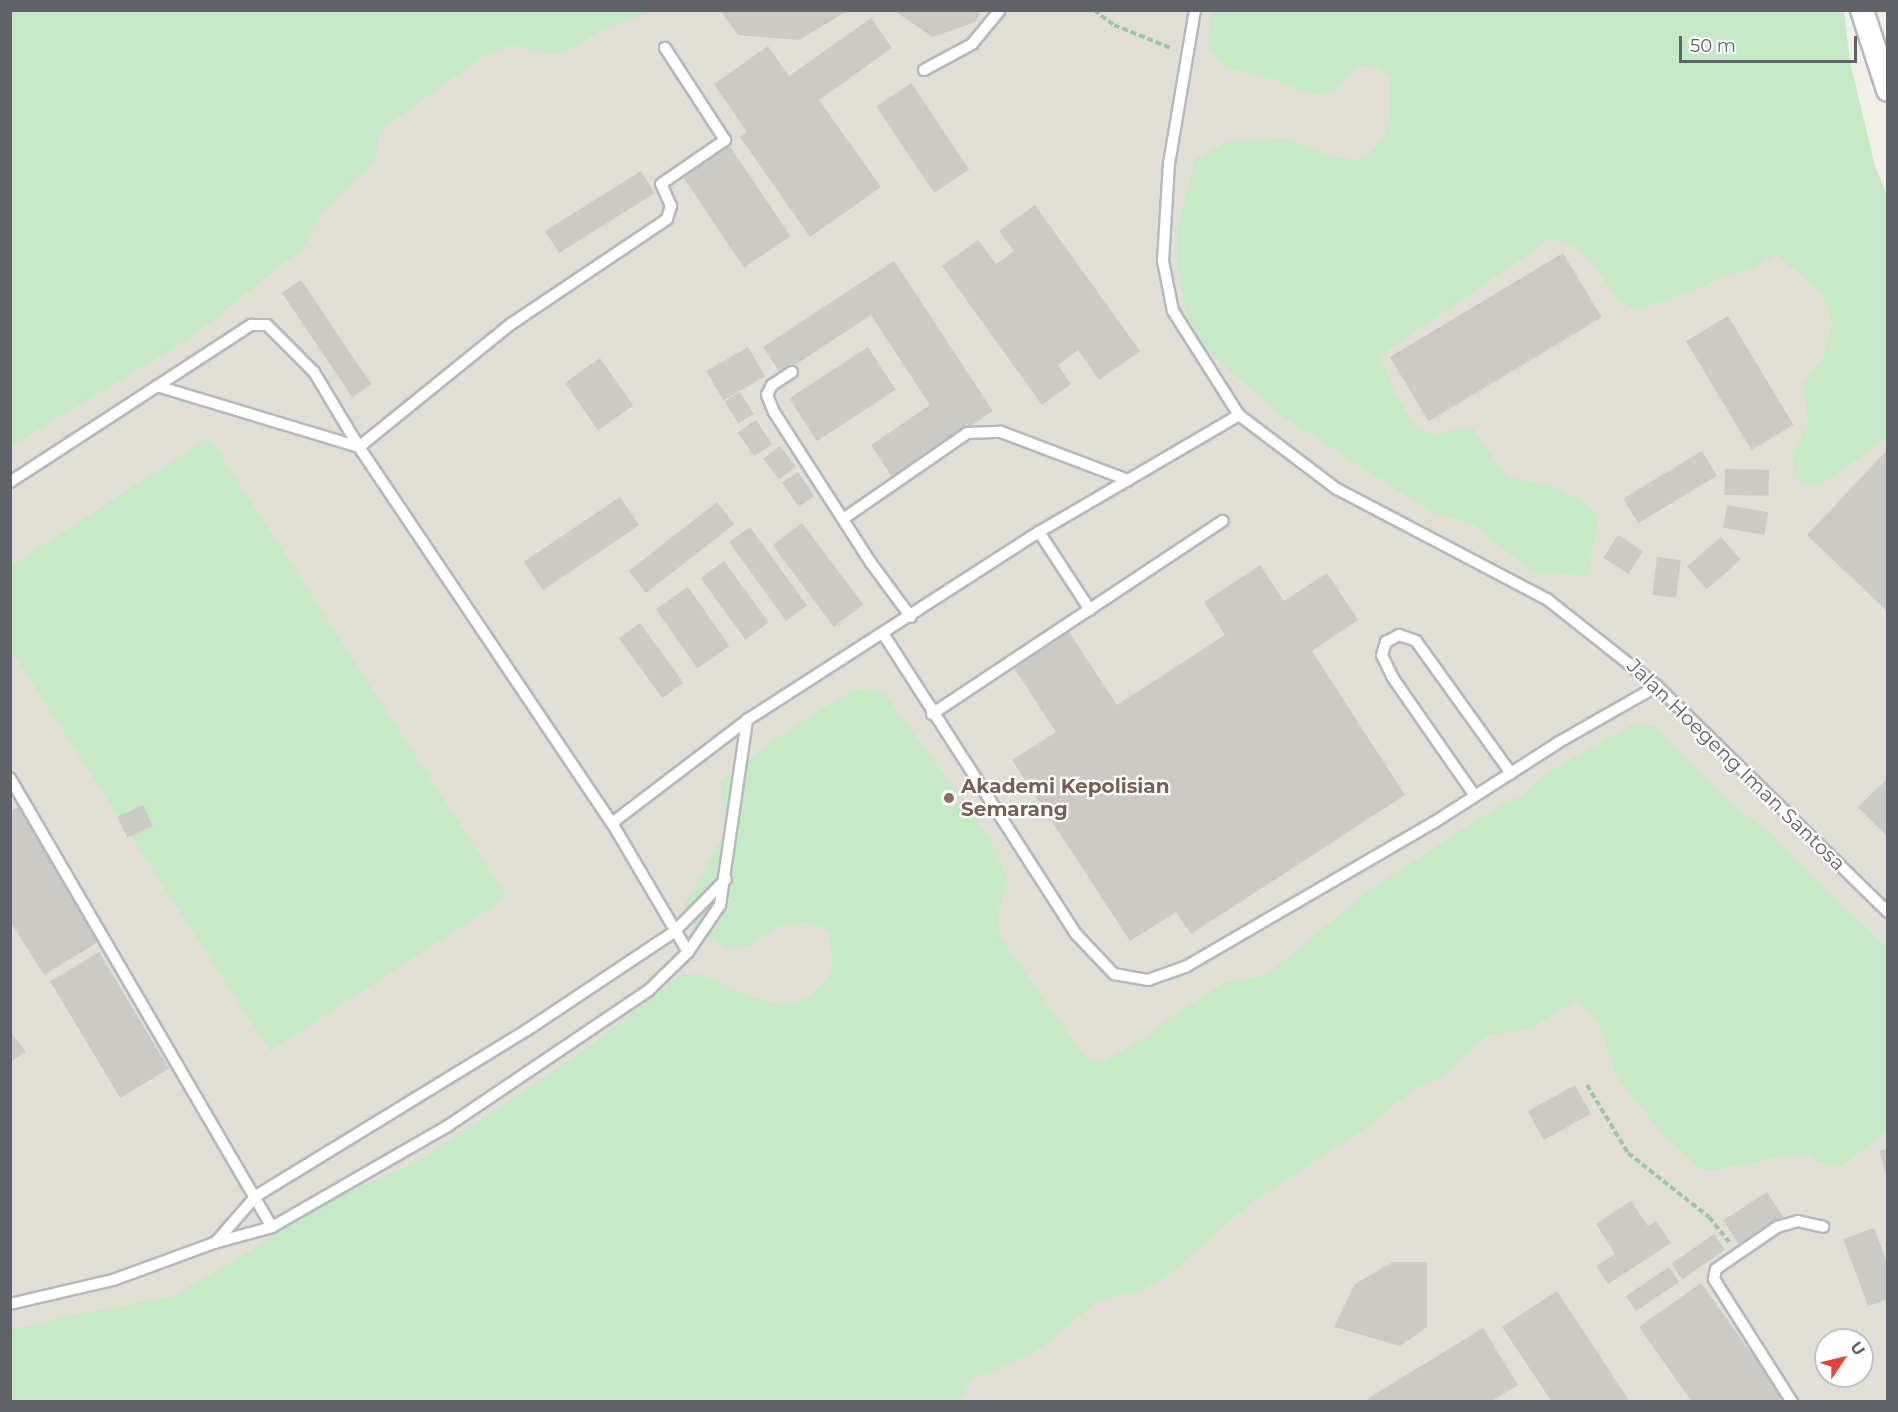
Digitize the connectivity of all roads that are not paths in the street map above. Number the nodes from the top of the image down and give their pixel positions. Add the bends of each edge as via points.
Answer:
1 (1000, 10) edge
2 (1195, 10) edge
3 (1862, 10) edge
4 (665, 48) dead end
5 (924, 69) dead end
6 (1887, 90) edge
7 (792, 372) dead end
8 (157, 386) junction
9 (1239, 415) junction
10 (359, 447) junction
11 (1128, 480) junction
12 (10, 482) edge
13 (843, 519) junction
14 (1223, 521) dead end
15 (1039, 532) junction
16 (1090, 610) junction
17 (911, 617) junction
18 (884, 635) junction
19 (1657, 686) junction
20 (932, 714) junction
21 (747, 720) junction
22 (1511, 773) junction
23 (10, 778) edge
24 (1475, 796) junction
25 (612, 823) junction
26 (726, 879) junction
27 (1887, 912) edge
28 (674, 932) junction
29 (688, 952) junction
30 (256, 1196) junction
31 (272, 1227) junction
32 (1823, 1227) dead end
33 (214, 1243) junction
34 (10, 1304) edge
35 (1792, 1401) edge

1 - 5 lane via 972,44
2 - 9 lane, Jalan Hoegeng Iman Santosa via 1168,163 1162,261 1173,310
3 - 6 street
4 - 10 lane via 725,140 662,184 671,206 667,219 511,324
7 - 13 lane via 772,385 767,395
8 - 10 lane
8 - 10 lane via 251,325 262,323 314,372
8 - 12 lane
9 - 11 lane
9 - 19 lane, Jalan Hoegeng Iman Santosa via 1337,489 1548,600
10 - 25 lane
11 - 13 lane via 1001,432 967,433
11 - 15 lane
13 - 17 lane
14 - 16 lane
15 - 16 lane
15 - 17 lane
16 - 20 lane
17 - 18 lane
18 - 20 lane
18 - 21 lane
19 - 22 lane
19 - 27 lane, Jalan Hoegeng Iman Santosa
20 - 24 lane via 1076,934 1114,974 1148,980 1186,966
21 - 25 lane
21 - 26 lane
22 - 24 lane
22 - 24 lane via 1416,641 1399,635 1386,642 1382,655 1393,678
23 - 30 lane
25 - 28 lane
26 - 28 lane
26 - 29 lane via 720,905
28 - 29 lane
28 - 30 lane via 527,1030
29 - 31 lane via 648,991 456,1120
30 - 31 lane
30 - 33 lane
31 - 33 lane
32 - 35 lane via 1798,1221 1777,1227 1716,1269 1714,1279
33 - 34 lane via 113,1280

